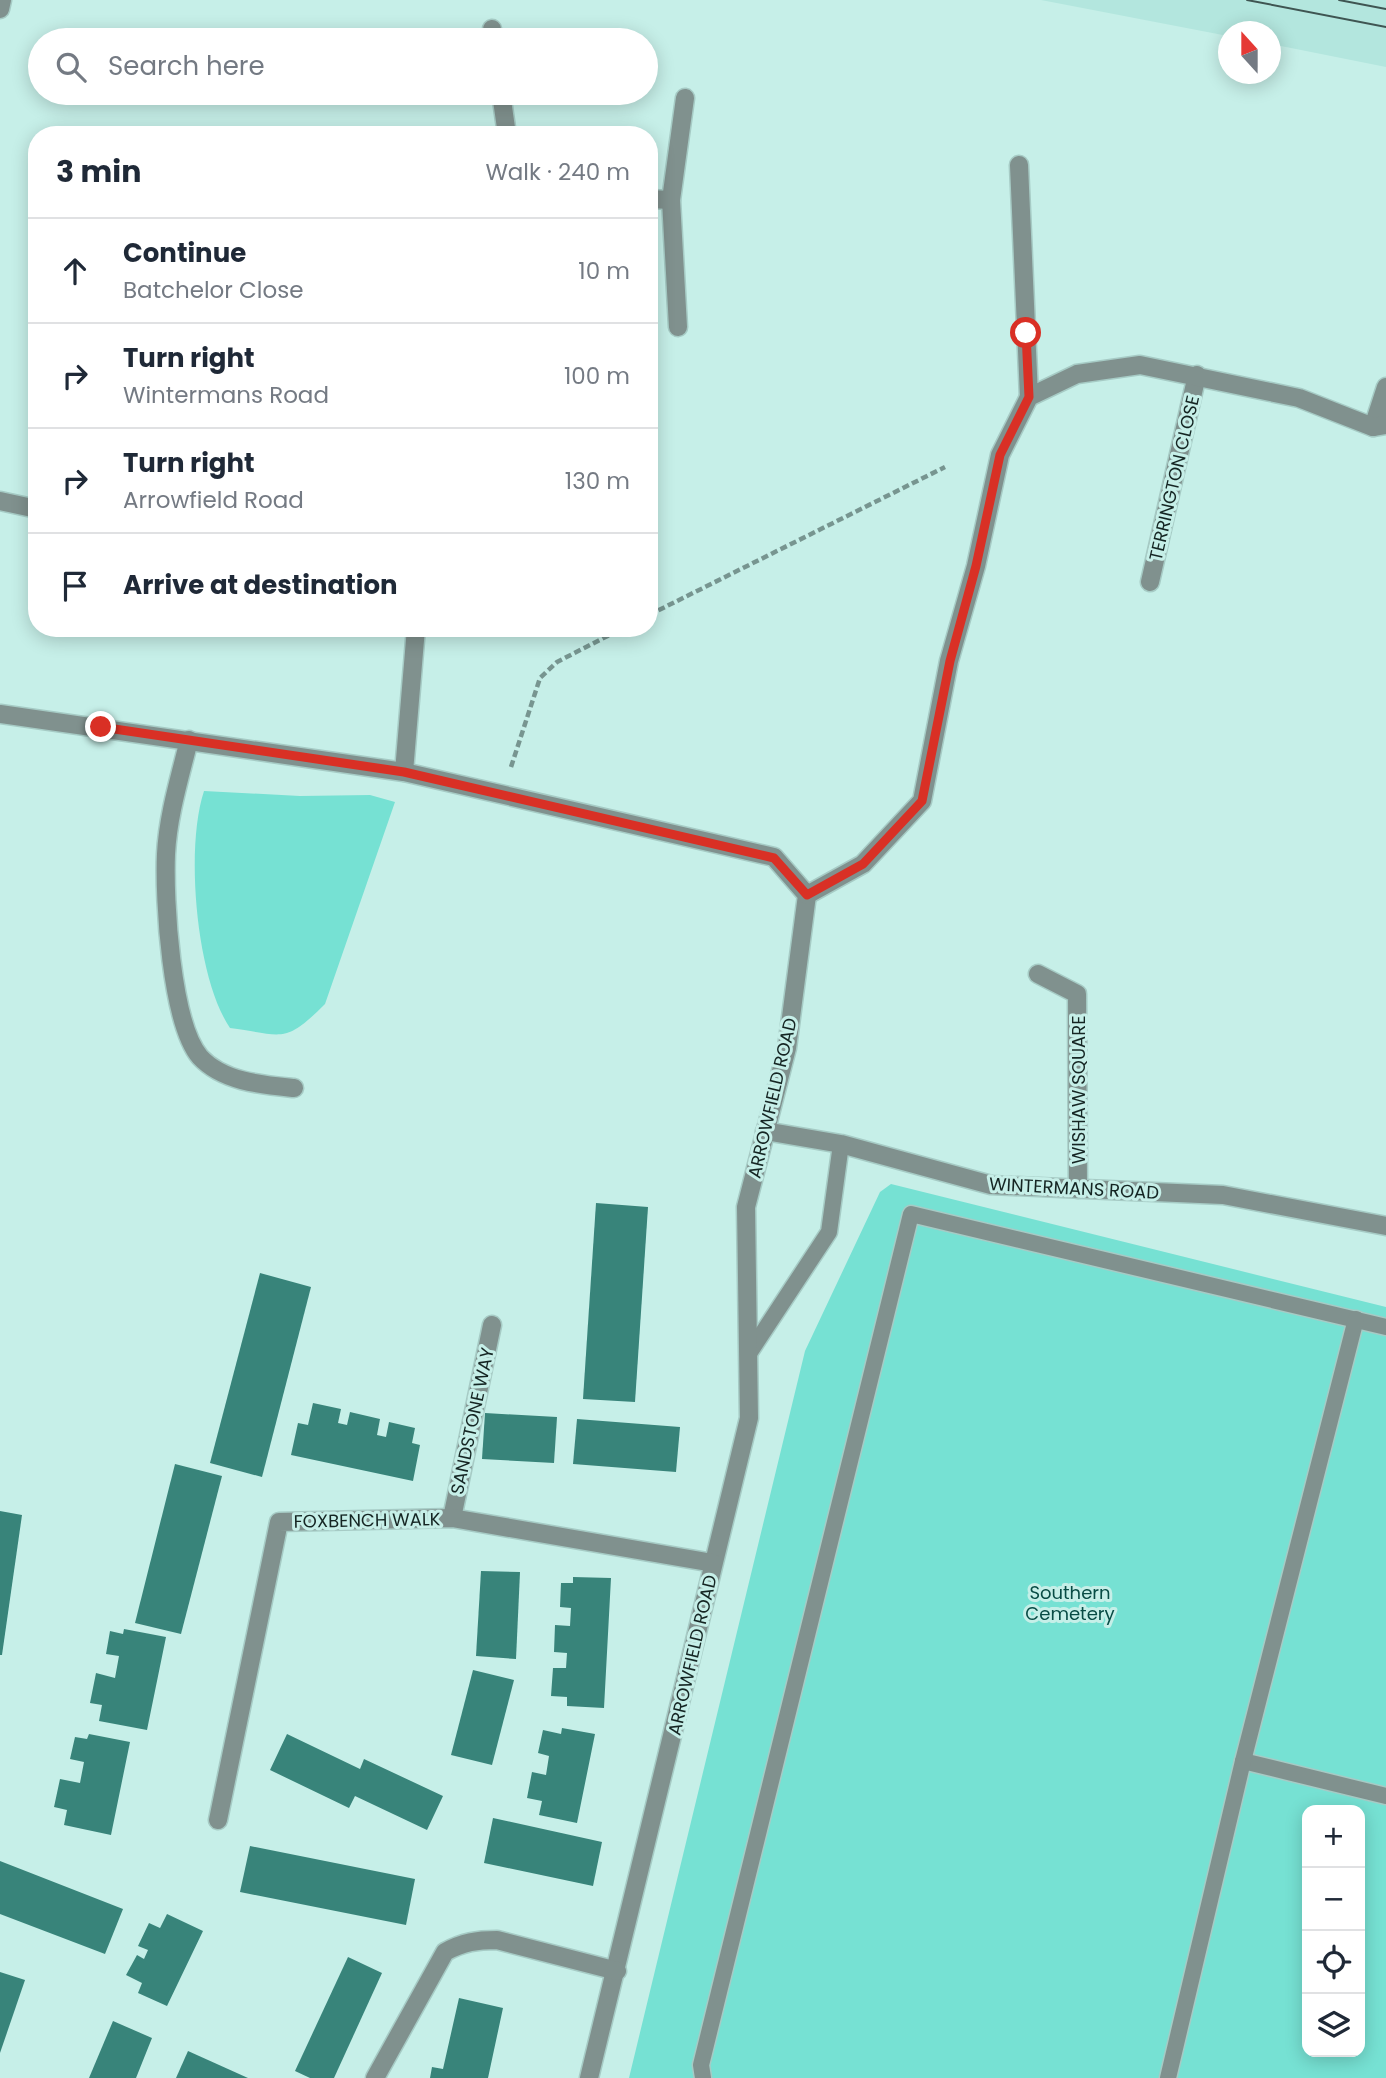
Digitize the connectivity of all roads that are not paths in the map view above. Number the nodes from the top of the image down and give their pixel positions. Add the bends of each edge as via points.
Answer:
1 (2, 0) edge
2 (0, 9) edge
3 (685, 98) dead end
4 (503, 105) edge
5 (506, 126) edge
6 (1018, 165) dead end
7 (658, 199) edge
8 (671, 200) junction
9 (678, 327) dead end
10 (1197, 375) junction
11 (1386, 387) edge
12 (1029, 397) junction
13 (1380, 426) edge
14 (0, 502) edge
15 (28, 507) edge
16 (1150, 582) dead end
17 (415, 637) edge
18 (0, 714) edge
19 (189, 740) junction
20 (404, 772) junction
21 (807, 895) junction
22 (1038, 974) dead end
23 (294, 1088) dead end
24 (765, 1131) junction
25 (841, 1144) junction
26 (1078, 1189) junction
27 (1386, 1226) edge
28 (1356, 1319) junction
29 (492, 1325) dead end
30 (1386, 1326) edge
31 (748, 1355) junction
32 (452, 1518) junction
33 (713, 1563) junction
34 (1243, 1761) junction
35 (1386, 1796) edge
36 (218, 1820) dead end
37 (617, 1970) junction
38 (375, 2078) edge
39 (589, 2078) edge
40 (703, 2078) edge
41 (1168, 2078) edge

1 - 2 street
3 - 8 street
4 - 5 street
6 - 12 street
7 - 8 street
8 - 9 street
10 - 12 street via 1139,365 1077,374
10 - 13 street via 1299,398
10 - 16 street, TERRINGTON CLOSE
11 - 13 street
12 - 21 street via 1000,455 922,801 863,864
14 - 15 street
17 - 20 street
18 - 19 street
19 - 20 street
19 - 23 street via 166,855 167,907 181,1015 200,1056 216,1070 256,1084
20 - 21 street via 774,858
21 - 24 street, ARROWFIELD ROAD via 787,1048
22 - 26 street, WISHAW SQUARE via 1077,994
24 - 25 street, WINTERMANS ROAD
24 - 31 street, ARROWFIELD ROAD via 746,1207
25 - 26 street, WINTERMANS ROAD via 991,1185
25 - 31 lane via 829,1232
26 - 27 street, WINTERMANS ROAD via 1223,1195
28 - 30 lane
28 - 34 lane
28 - 40 lane via 911,1214 701,2065
29 - 32 street, SANDSTONE WAY
31 - 33 street, ARROWFIELD ROAD via 749,1418
32 - 33 street, FOXBENCH WALK
32 - 36 street, FOXBENCH WALK via 279,1522
33 - 37 street, ARROWFIELD ROAD
34 - 35 lane
34 - 41 lane
37 - 38 street via 497,1940 459,1944 445,1952
37 - 39 street, ARROWFIELD ROAD

